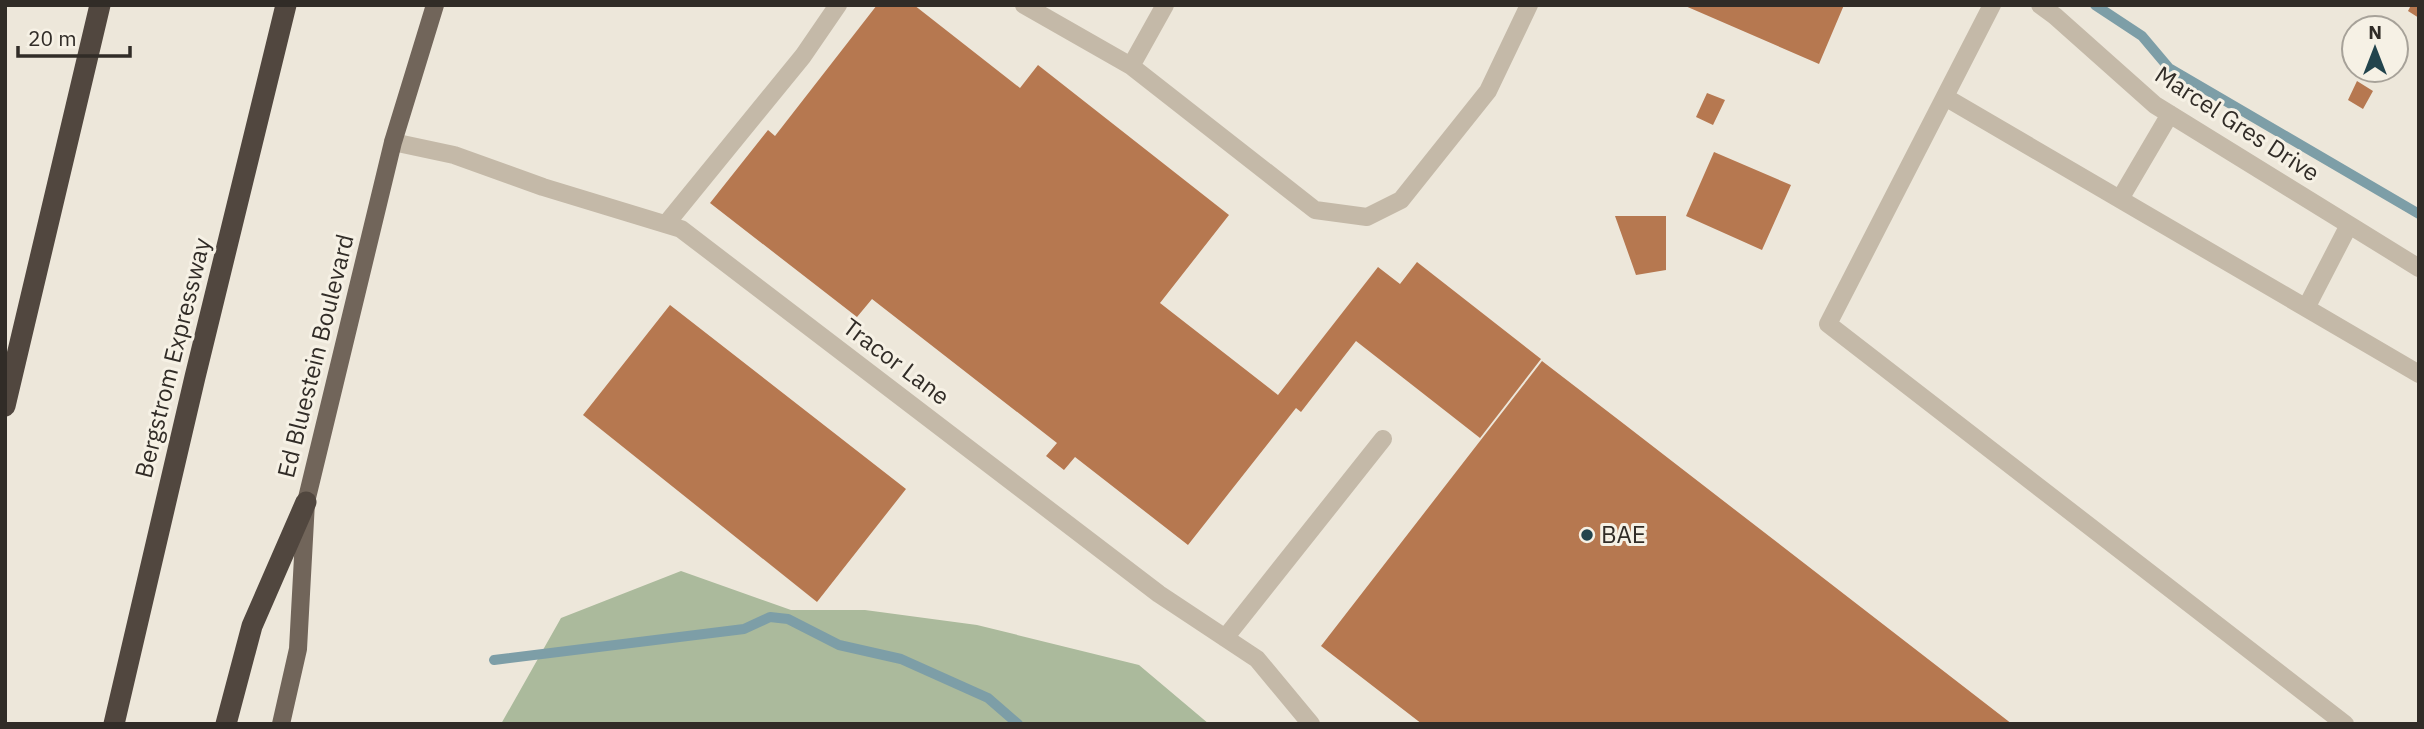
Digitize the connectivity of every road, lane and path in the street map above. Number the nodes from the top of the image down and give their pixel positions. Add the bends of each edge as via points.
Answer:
1 (100, 5) edge
2 (286, 5) edge
3 (435, 5) edge
4 (838, 5) edge
5 (1024, 5) edge
6 (1165, 5) edge
7 (1529, 5) edge
8 (1992, 5) edge
9 (2040, 5) edge
10 (1131, 66) junction
11 (1945, 97) junction
12 (2170, 114) junction
13 (393, 142) junction
14 (2120, 199) junction
15 (666, 224) junction
16 (2348, 225) junction
17 (2419, 268) edge
18 (2306, 308) junction
19 (2419, 373) edge
20 (5, 406) edge
21 (1383, 439) dead end
22 (306, 502) junction
23 (1225, 638) junction
24 (114, 724) edge
25 (226, 724) edge
26 (281, 724) edge
27 (1311, 724) edge
28 (2345, 724) edge

1 - 20 highway
2 - 24 highway, Bergstrom Expressway
3 - 13 main road, Ed Bluestein Boulevard
4 - 15 street via 803,56
5 - 10 street
6 - 10 street
7 - 10 street via 1488,91 1401,200 1367,217 1315,210
8 - 11 street
9 - 12 street, Marcel Gres Drive
11 - 14 street
11 - 28 street via 1828,324
12 - 14 street
12 - 16 street, Marcel Gres Drive
13 - 15 street, Tracor Lane via 454,155
13 - 22 main road, Ed Bluestein Boulevard
14 - 18 street
15 - 23 street, Tracor Lane via 681,229 1159,594
16 - 17 street, Marcel Gres Drive
16 - 18 street
18 - 19 street
21 - 23 street
22 - 25 highway via 253,626
22 - 26 main road, Ed Bluestein Boulevard via 298,649
23 - 27 street, Tracor Lane via 1257,659

